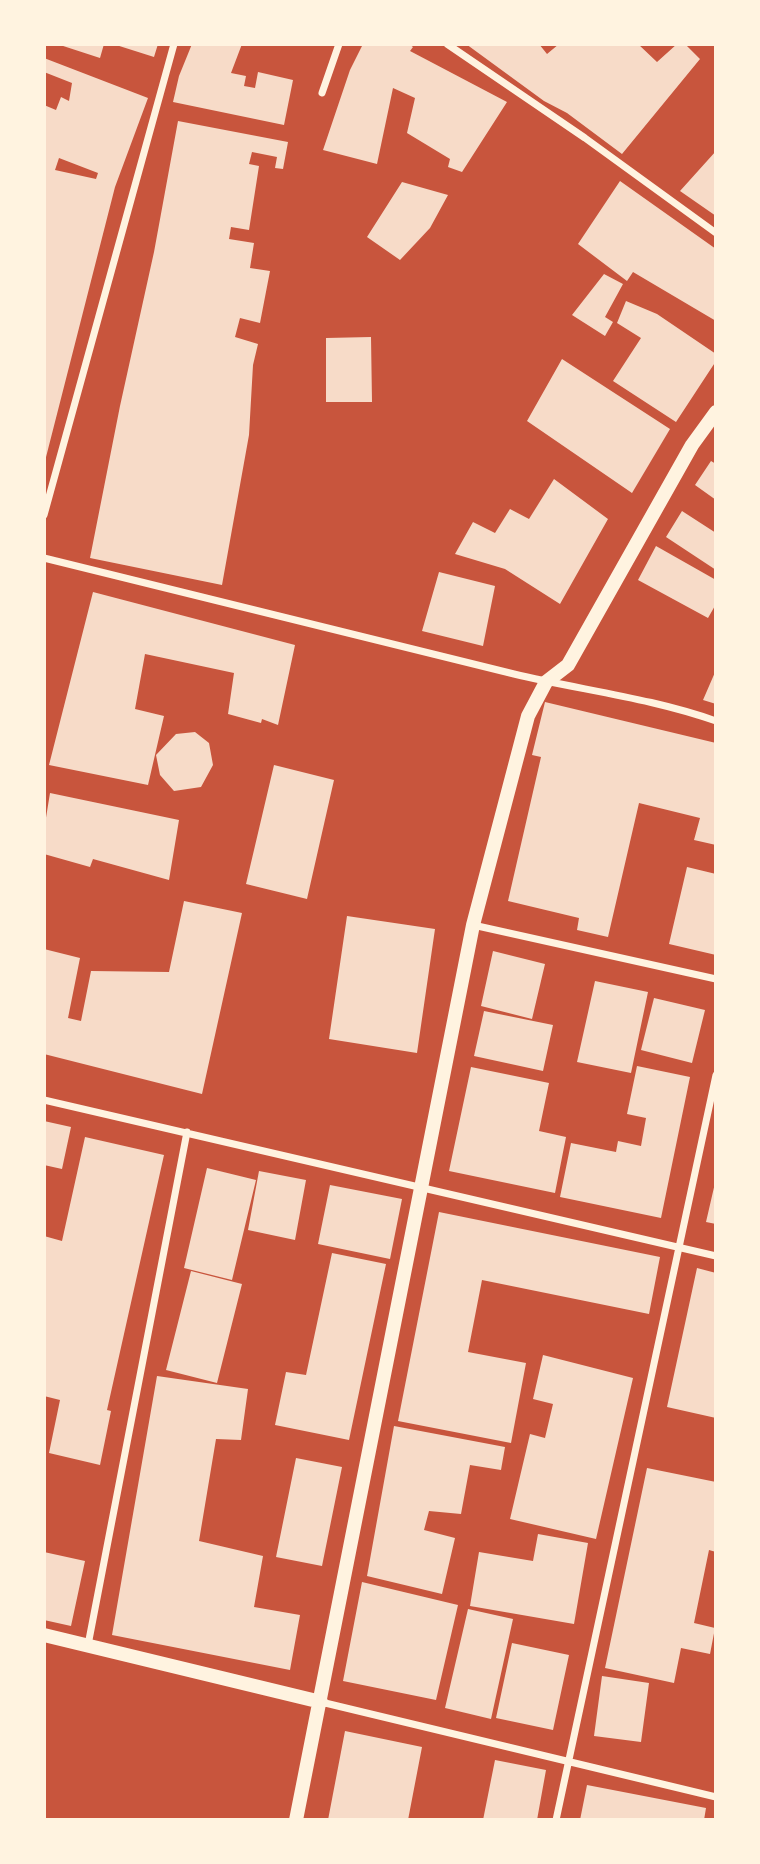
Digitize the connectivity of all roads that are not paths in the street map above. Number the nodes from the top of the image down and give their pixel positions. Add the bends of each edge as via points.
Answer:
1 (174, 44) edge
2 (339, 44) edge
3 (447, 44) edge
4 (321, 93) dead end
5 (716, 233) edge
6 (716, 412) edge
7 (44, 514) edge
8 (44, 558) edge
9 (546, 682) junction
10 (716, 721) edge
11 (473, 925) junction
12 (716, 979) edge
13 (716, 1075) edge
14 (44, 1100) edge
15 (187, 1132) junction
16 (420, 1187) junction
17 (680, 1247) junction
18 (716, 1256) edge
19 (44, 1634) edge
20 (88, 1645) junction
21 (321, 1702) junction
22 (568, 1762) junction
23 (716, 1797) edge
24 (296, 1820) edge
25 (556, 1820) edge

1 - 7 street
2 - 4 street
3 - 5 street
6 - 9 main road via 692,445 568,665
8 - 9 street
9 - 10 street via 681,708
9 - 11 main road via 528,716
11 - 12 street
11 - 16 main road
13 - 17 street
14 - 15 street
15 - 16 street
15 - 20 street
16 - 17 street
16 - 21 main road
17 - 18 street
17 - 22 street
19 - 20 main road
20 - 21 main road
21 - 22 street
21 - 24 main road
22 - 23 street
22 - 25 street

